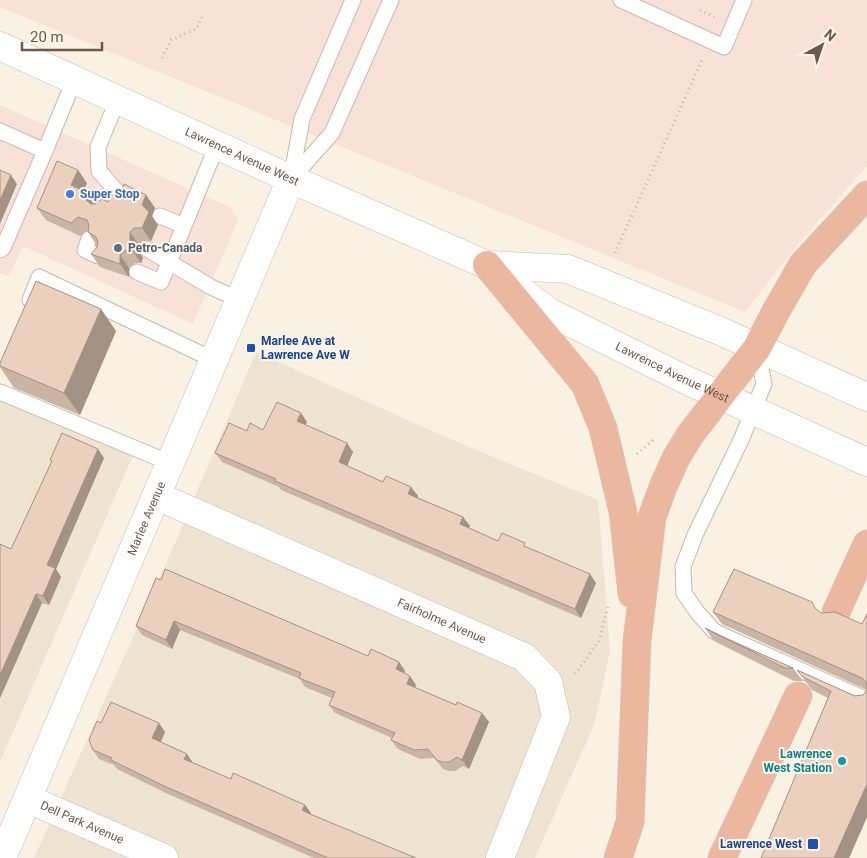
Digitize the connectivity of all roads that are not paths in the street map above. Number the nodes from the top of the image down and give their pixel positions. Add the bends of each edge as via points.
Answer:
1 (353, 0) edge
2 (391, 0) edge
3 (620, 0) edge
4 (744, 0) edge
5 (0, 46) edge
6 (75, 78) junction
7 (118, 99) junction
8 (0, 132) edge
9 (217, 144) junction
10 (45, 151) junction
11 (291, 180) junction
12 (867, 195) edge
13 (124, 200) edge
14 (160, 216) dead end
15 (184, 226) junction
16 (89, 239) edge
17 (147, 249) dead end
18 (0, 250) edge
19 (98, 256) edge
20 (169, 260) junction
21 (487, 265) junction
22 (137, 272) dead end
23 (240, 300) junction
24 (24, 313) edge
25 (758, 348) junction
26 (214, 360) junction
27 (0, 392) edge
28 (722, 396) junction
29 (867, 397) edge
30 (753, 410) junction
31 (867, 462) edge
32 (170, 463) junction
33 (157, 496) junction
34 (867, 544) edge
35 (836, 612) edge
36 (637, 641) junction
37 (798, 696) dead end
38 (867, 700) edge
39 (28, 799) junction
40 (2, 858) edge
41 (164, 858) edge
42 (500, 858) edge
43 (618, 858) edge
44 (722, 858) edge

1 - 11 lane via 302,119
2 - 11 lane via 332,133
3 - 4 lane via 724,47
5 - 6 street, Lawrence Avenue West
6 - 7 street, Lawrence Avenue West
6 - 10 lane
7 - 9 street, Lawrence Avenue West
7 - 13 lane via 98,147 99,171 109,195
8 - 10 lane
9 - 11 street, Lawrence Avenue West
9 - 15 lane
10 - 18 lane
11 - 21 street, Lawrence Avenue West
11 - 23 street, Marlee Avenue
12 - 25 highway via 803,264
14 - 15 lane
15 - 20 lane
16 - 19 lane via 85,250
17 - 20 lane
20 - 22 lane via 161,282
20 - 23 lane via 210,287
21 - 25 street, Lawrence Avenue West via 568,269
21 - 28 street, Lawrence Avenue West via 549,312
21 - 36 highway via 585,384 603,428 623,512
23 - 26 street, Marlee Avenue
24 - 26 lane via 40,277
25 - 28 highway
25 - 29 street, Lawrence Avenue West
25 - 30 lane via 764,384
26 - 32 street, Marlee Avenue
27 - 32 lane
28 - 30 street, Lawrence Avenue West
28 - 36 highway via 676,458 652,517
30 - 31 street, Lawrence Avenue West
30 - 38 lane, bridge via 695,534 683,567 684,593 714,630
32 - 33 street, Marlee Avenue
33 - 39 street, Marlee Avenue
33 - 42 street, Fairholme Avenue via 524,657 548,682 556,717
34 - 35 highway
36 - 43 highway via 630,822
37 - 44 highway
39 - 40 street, Marlee Avenue
39 - 41 street, Dell Park Avenue

